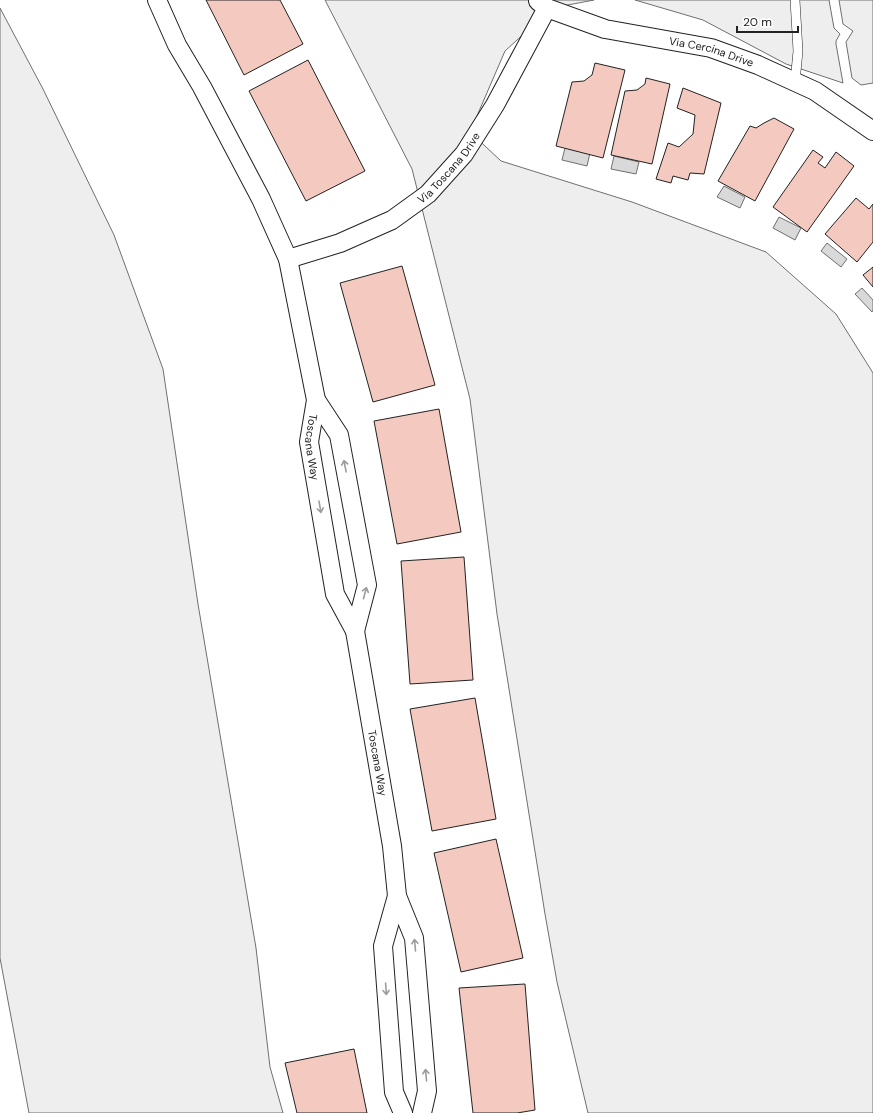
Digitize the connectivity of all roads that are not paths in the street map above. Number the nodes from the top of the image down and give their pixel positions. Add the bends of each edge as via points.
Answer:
1 (157, 0) edge
2 (795, 0) edge
3 (542, 4) edge
4 (795, 82) junction
5 (873, 131) edge
6 (288, 260) junction
7 (316, 400) junction
8 (355, 631) junction
9 (397, 896) junction
10 (403, 1113) edge
11 (422, 1113) edge

1 - 6 street, Toscana Way via 177,45 261,199
2 - 4 lane via 798,51
3 - 4 street, Via Cercina Drive via 605,29 711,48
3 - 6 street, Via Toscana Drive via 495,105 464,154 428,194 392,220 340,243
4 - 5 street, Via Cercina Drive via 815,91
6 - 7 street, Toscana Way
7 -> 8 street, Toscana Way via 309,442 324,533 335,594
8 -> 7 street, Toscana Way via 367,585 339,435
8 - 9 street, Toscana Way via 392,846
9 -> 10 street, Toscana Way via 383,946 394,1092
11 -> 9 street, Toscana Way via 427,1090 414,938

